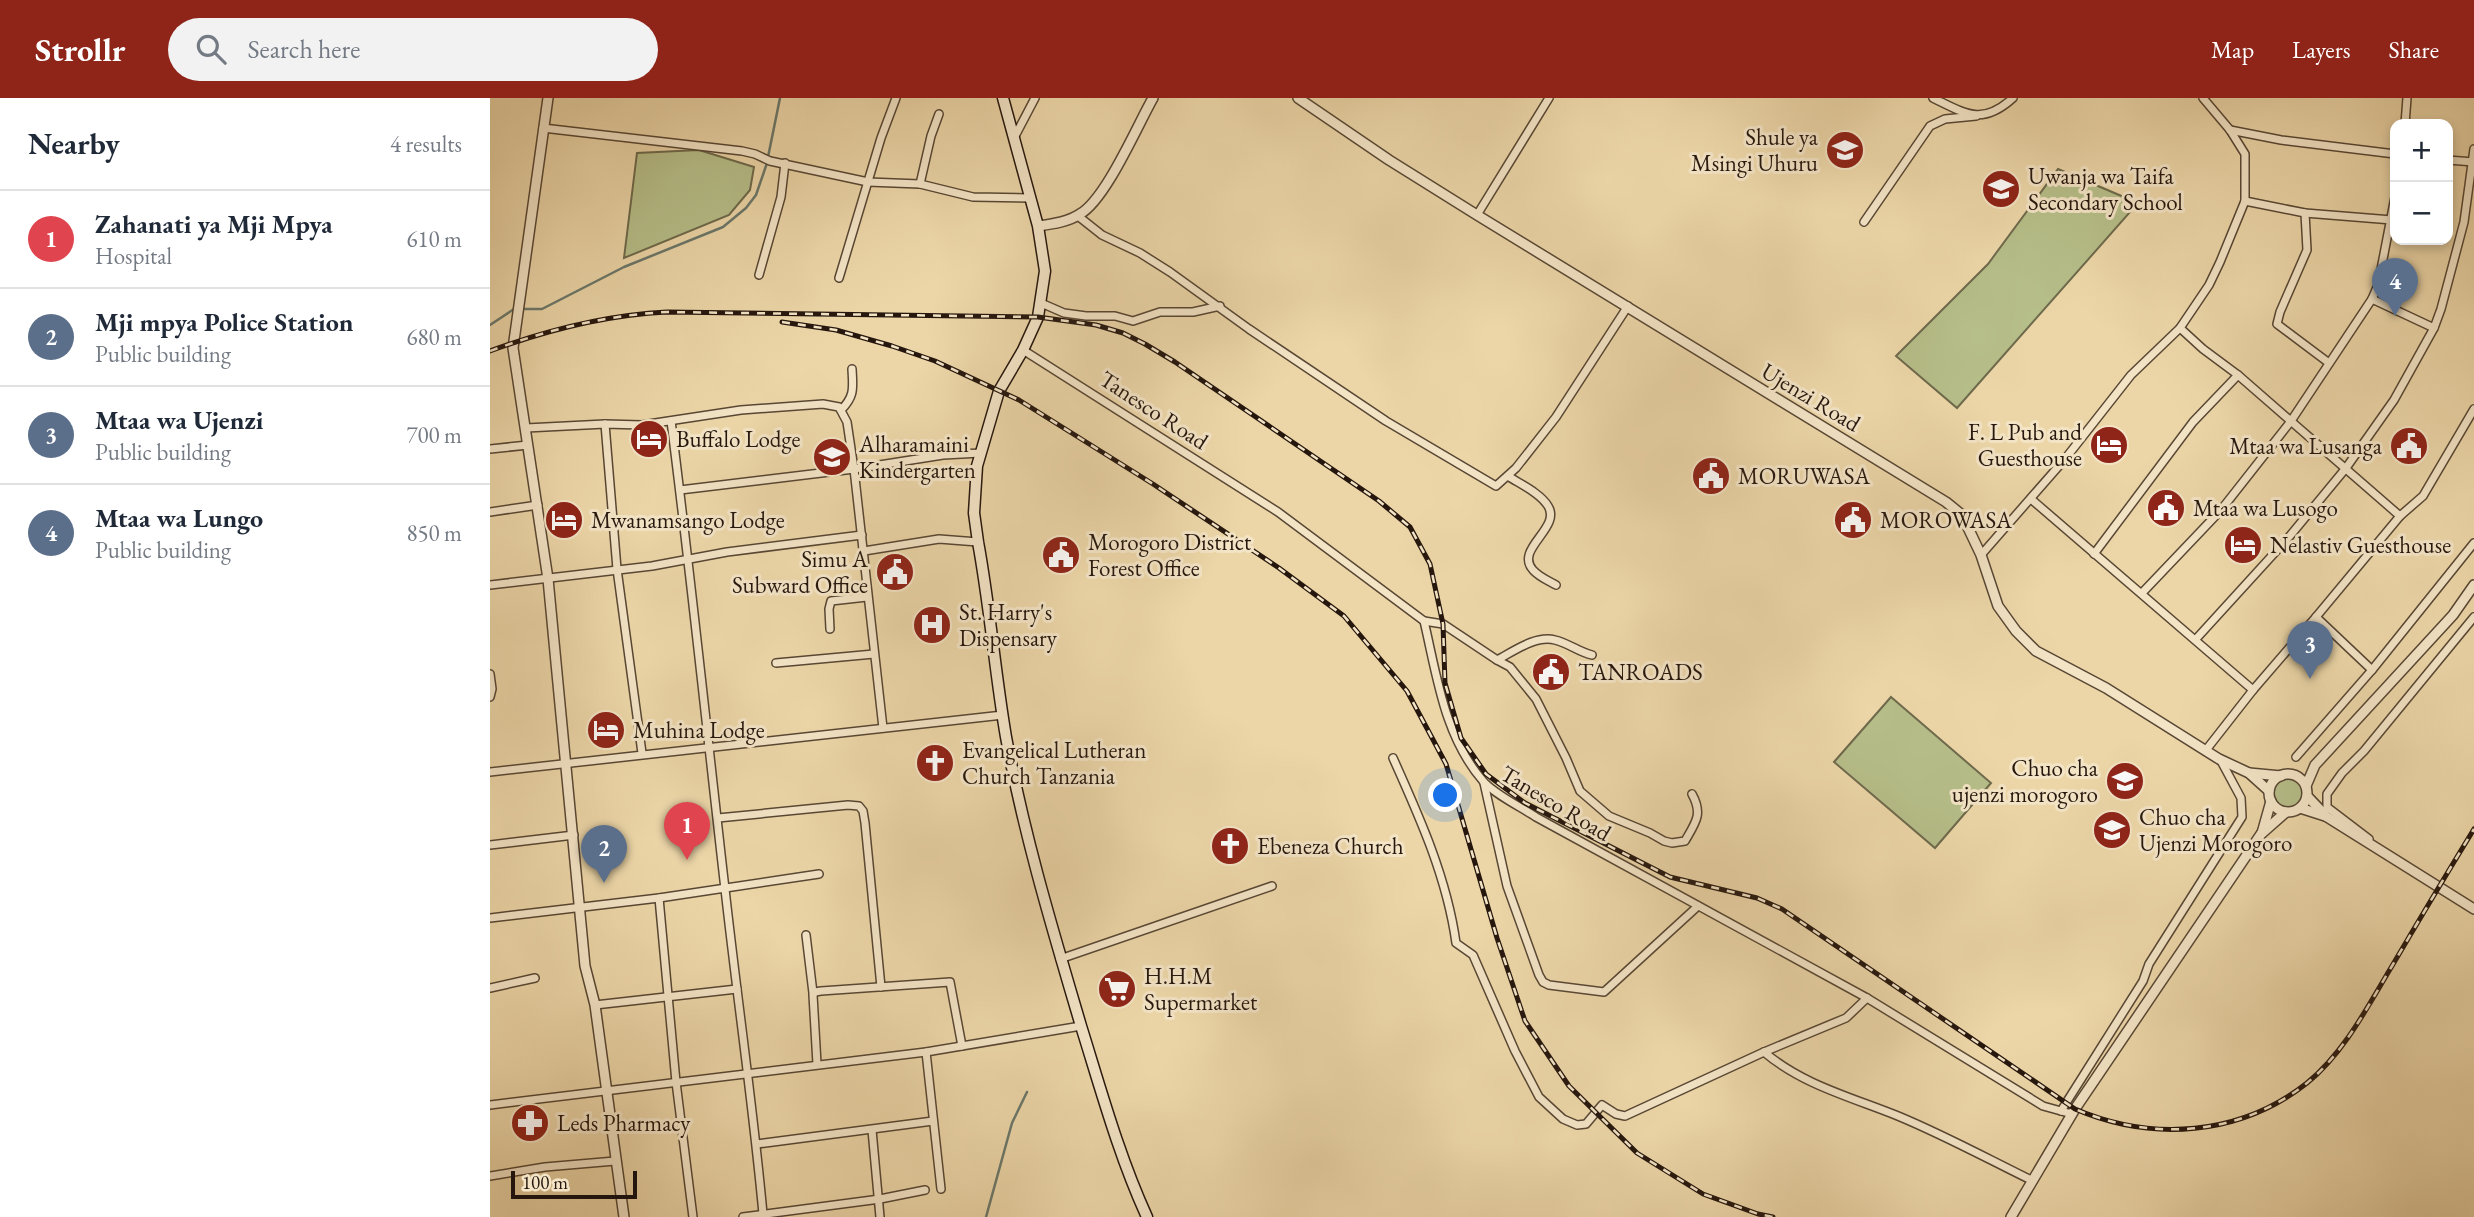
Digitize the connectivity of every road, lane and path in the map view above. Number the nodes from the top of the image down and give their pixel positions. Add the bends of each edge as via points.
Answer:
1 (548, 98) edge
2 (895, 98) edge
3 (1003, 98) edge
4 (1035, 98) edge
5 (1153, 98) edge
6 (1298, 98) edge
7 (1549, 98) edge
8 (1933, 98) edge
9 (2012, 98) edge
10 (2203, 98) edge
11 (2407, 98) edge
12 (939, 114) dead end
13 (1976, 116) junction
14 (2405, 119) edge
15 (543, 128) junction
16 (2230, 130) junction
17 (1013, 139) junction
18 (2474, 149) edge
19 (2390, 154) edge
20 (2453, 160) edge
21 (2473, 162) edge
22 (785, 163) junction
23 (868, 182) junction
24 (920, 184) junction
25 (1030, 198) junction
26 (2245, 201) junction
27 (2305, 213) junction
28 (1476, 215) junction
29 (1078, 216) junction
30 (2390, 220) edge
31 (1864, 222) dead end
32 (1038, 226) junction
33 (2390, 229) edge
34 (759, 275) dead end
35 (839, 278) dead end
36 (2372, 299) junction
37 (1041, 303) junction
38 (1220, 306) junction
39 (1628, 306) junction
40 (2180, 328) junction
41 (2434, 328) junction
42 (1023, 350) junction
43 (2329, 363) junction
44 (852, 369) dead end
45 (2238, 375) junction
46 (841, 410) junction
47 (2474, 410) edge
48 (671, 421) junction
49 (2291, 421) junction
50 (605, 424) junction
51 (526, 428) junction
52 (528, 445) junction
53 (490, 449) edge
54 (981, 453) junction
55 (2346, 468) junction
56 (854, 469) junction
57 (1508, 477) junction
58 (680, 490) junction
59 (2031, 499) junction
60 (538, 505) junction
61 (490, 512) edge
62 (2400, 516) junction
63 (862, 535) junction
64 (978, 542) junction
65 (2474, 543) edge
66 (864, 551) junction
67 (2094, 554) junction
68 (1981, 555) junction
69 (687, 559) junction
70 (617, 569) junction
71 (548, 579) junction
72 (490, 585) edge
73 (1556, 585) dead end
74 (2474, 585) edge
75 (2141, 593) junction
76 (867, 597) junction
77 (2316, 617) junction
78 (2474, 617) edge
79 (1424, 621) junction
80 (830, 629) dead end
81 (2196, 639) junction
82 (874, 654) junction
83 (1592, 654) dead end
84 (1497, 660) junction
85 (776, 663) dead end
86 (2372, 670) junction
87 (490, 674) edge
88 (2253, 690) junction
89 (490, 697) edge
90 (1003, 715) junction
91 (883, 728) junction
92 (710, 747) junction
93 (2206, 750) junction
94 (642, 753) junction
95 (2296, 757) dead end
96 (1394, 758) dead end
97 (2219, 759) junction
98 (567, 762) junction
99 (2315, 765) junction
100 (490, 772) edge
101 (2249, 773) junction
102 (2294, 775) junction
103 (2281, 776) junction
104 (1484, 783) junction
105 (2306, 791) junction
106 (1692, 794) dead end
107 (2270, 796) junction
108 (2300, 808) junction
109 (2286, 812) junction
110 (2327, 817) junction
111 (718, 818) junction
112 (2261, 834) junction
113 (573, 835) junction
114 (490, 845) edge
115 (2400, 863) junction
116 (819, 874) dead end
117 (1272, 886) dead end
118 (724, 888) junction
119 (659, 898) junction
120 (581, 906) junction
121 (1698, 906) junction
122 (2474, 909) edge
123 (490, 918) edge
124 (806, 935) dead end
125 (1060, 959) junction
126 (535, 978) dead end
127 (881, 987) junction
128 (490, 988) edge
129 (737, 989) junction
130 (813, 993) junction
131 (670, 995) junction
132 (1867, 998) junction
133 (594, 1005) junction
134 (1081, 1026) junction
135 (962, 1046) junction
136 (926, 1052) junction
137 (1764, 1052) junction
138 (817, 1064) junction
139 (746, 1072) junction
140 (676, 1082) junction
141 (606, 1090) junction
142 (490, 1105) edge
143 (2061, 1111) junction
144 (2072, 1114) junction
145 (933, 1121) junction
146 (872, 1130) junction
147 (757, 1144) junction
148 (615, 1161) junction
149 (490, 1176) edge
150 (2033, 1181) junction
151 (941, 1189) dead end
152 (925, 1190) dead end
153 (880, 1199) junction
154 (763, 1214) junction
155 (624, 1217) edge
156 (693, 1217) edge
157 (743, 1217) edge
158 (880, 1217) edge
159 (1147, 1217) edge
160 (2011, 1217) edge

1 - 15 street
2 - 23 street
3 - 17 main road
4 - 17 street
5 - 29 street via 1111,176
6 - 28 street, Ujenzi Road
7 - 28 street
8 - 13 street
9 - 13 street via 1990,113
10 - 16 street
11 - 14 street
12 - 24 street
13 - 31 street via 1945,119 1930,126
15 - 22 street via 755,154
15 - 51 street via 513,348
16 - 19 street
16 - 26 street via 2245,153
17 - 25 main road
18 - 21 street
20 - 21 street
21 - 41 street via 2464,222
22 - 23 street
22 - 34 street via 781,197
23 - 24 street
23 - 35 street
24 - 25 street via 973,197
25 - 32 main road
26 - 27 street
26 - 40 street via 2215,273
27 - 30 street
27 - 43 street via 2307,250 2277,324
28 - 39 street, Ujenzi Road
29 - 32 street
29 - 38 street
32 - 37 main road via 1045,271
33 - 36 street
36 - 41 street
36 - 43 street
37 - 38 street via 1065,313 1133,321 1160,312
37 - 42 main road
38 - 57 street via 1315,374 1481,478 1496,486
39 - 57 street via 1556,417
39 - 68 street, Ujenzi Road via 1946,502 1962,515
40 - 45 street
40 - 59 street via 2131,374
41 - 55 street via 2394,400
42 - 54 main road via 999,391
42 - 79 street, Tanesco Road via 1278,512
43 - 49 street
44 - 46 street via 851,401
45 - 49 street
45 - 67 street via 2193,422
46 - 48 street via 822,404
46 - 56 street
47 - 62 street via 2423,496
48 - 50 street
48 - 58 street
49 - 55 street
49 - 75 street via 2221,510
50 - 51 street
50 - 70 street
51 - 52 street
52 - 53 street
52 - 60 street
54 - 56 street
54 - 64 main road via 974,513
55 - 62 street
55 - 81 street
56 - 58 street
56 - 63 street
57 - 73 street via 1548,506 1546,527 1528,561 1535,572
58 - 69 street
59 - 67 street
59 - 68 street
60 - 61 street
60 - 71 street
62 - 77 street
63 - 66 street
63 - 69 street
64 - 66 street via 939,538
64 - 90 main road
65 - 86 street
66 - 76 street
67 - 75 street
68 - 93 street, Ujenzi Road via 1998,606 2036,651
69 - 70 street
69 - 92 street
70 - 71 street
70 - 94 street
71 - 72 street
71 - 98 street
74 - 99 street via 2453,615
75 - 81 street
76 - 80 street via 831,601
76 - 82 street
77 - 86 street
77 - 88 street
78 - 115 street via 2327,794 2327,807
79 - 84 street via 1443,624
79 - 104 street, Tanesco Road via 1444,709 1460,747
81 - 88 street
82 - 85 street
82 - 91 street
83 - 84 street via 1554,639 1541,639
84 - 106 street via 1510,667 1536,699 1580,791 1609,816 1664,841 1685,841 1699,807
86 - 95 street
87 - 89 street
88 - 93 street
90 - 91 street
90 - 125 main road via 1013,774
91 - 92 street
92 - 94 street
92 - 111 street
93 - 97 street, Ujenzi Road
94 - 98 street
96 - 137 street via 1443,880 1456,943 1473,955 1539,1097 1557,1116 1586,1124 1602,1105 1625,1116
97 - 101 street, Ujenzi Road
97 - 143 street via 2241,798 2242,817
98 - 100 street
98 - 113 street
99 - 102 street
99 - 105 street
101 - 103 street
101 - 107 street
102 - 103 street
102 - 105 street
103 - 107 street via 2273,782
104 - 121 street, Tanesco Road via 1536,817
104 - 121 street via 1507,886 1539,975 1549,985 1604,992
105 - 108 street
105 - 110 street
107 - 109 street via 2277,808
107 - 112 street
108 - 109 street
108 - 110 street
109 - 112 street
110 - 115 street
111 - 118 street
111 - 127 street via 859,806 865,823
112 - 144 street
113 - 114 street
113 - 120 street
115 - 122 street
116 - 118 street
117 - 125 street
118 - 119 street
118 - 129 street
119 - 120 street
119 - 131 street
120 - 123 street
120 - 133 street via 585,966
121 - 132 street, Tanesco Road
124 - 130 street
125 - 134 main road
126 - 128 street
127 - 130 street
127 - 135 street via 951,982
129 - 131 street
129 - 139 street
130 - 138 street
131 - 133 street
131 - 140 street
132 - 137 street via 1846,1018
132 - 143 street, Tanesco Road via 2043,1106
133 - 141 street
134 - 135 street
134 - 159 main road via 1131,1183
135 - 136 street
136 - 138 street
136 - 145 street
137 - 150 street via 1805,1080 1898,1116
138 - 139 street
139 - 140 street
139 - 147 street
140 - 141 street
140 - 156 street
141 - 142 street
141 - 148 street
143 - 144 street, Tanesco Road
144 - 150 street
145 - 146 street
145 - 151 street
146 - 147 street
146 - 153 street
147 - 154 street
148 - 149 street
148 - 155 street
150 - 160 street
152 - 153 street
153 - 154 street
153 - 158 street
154 - 157 street

